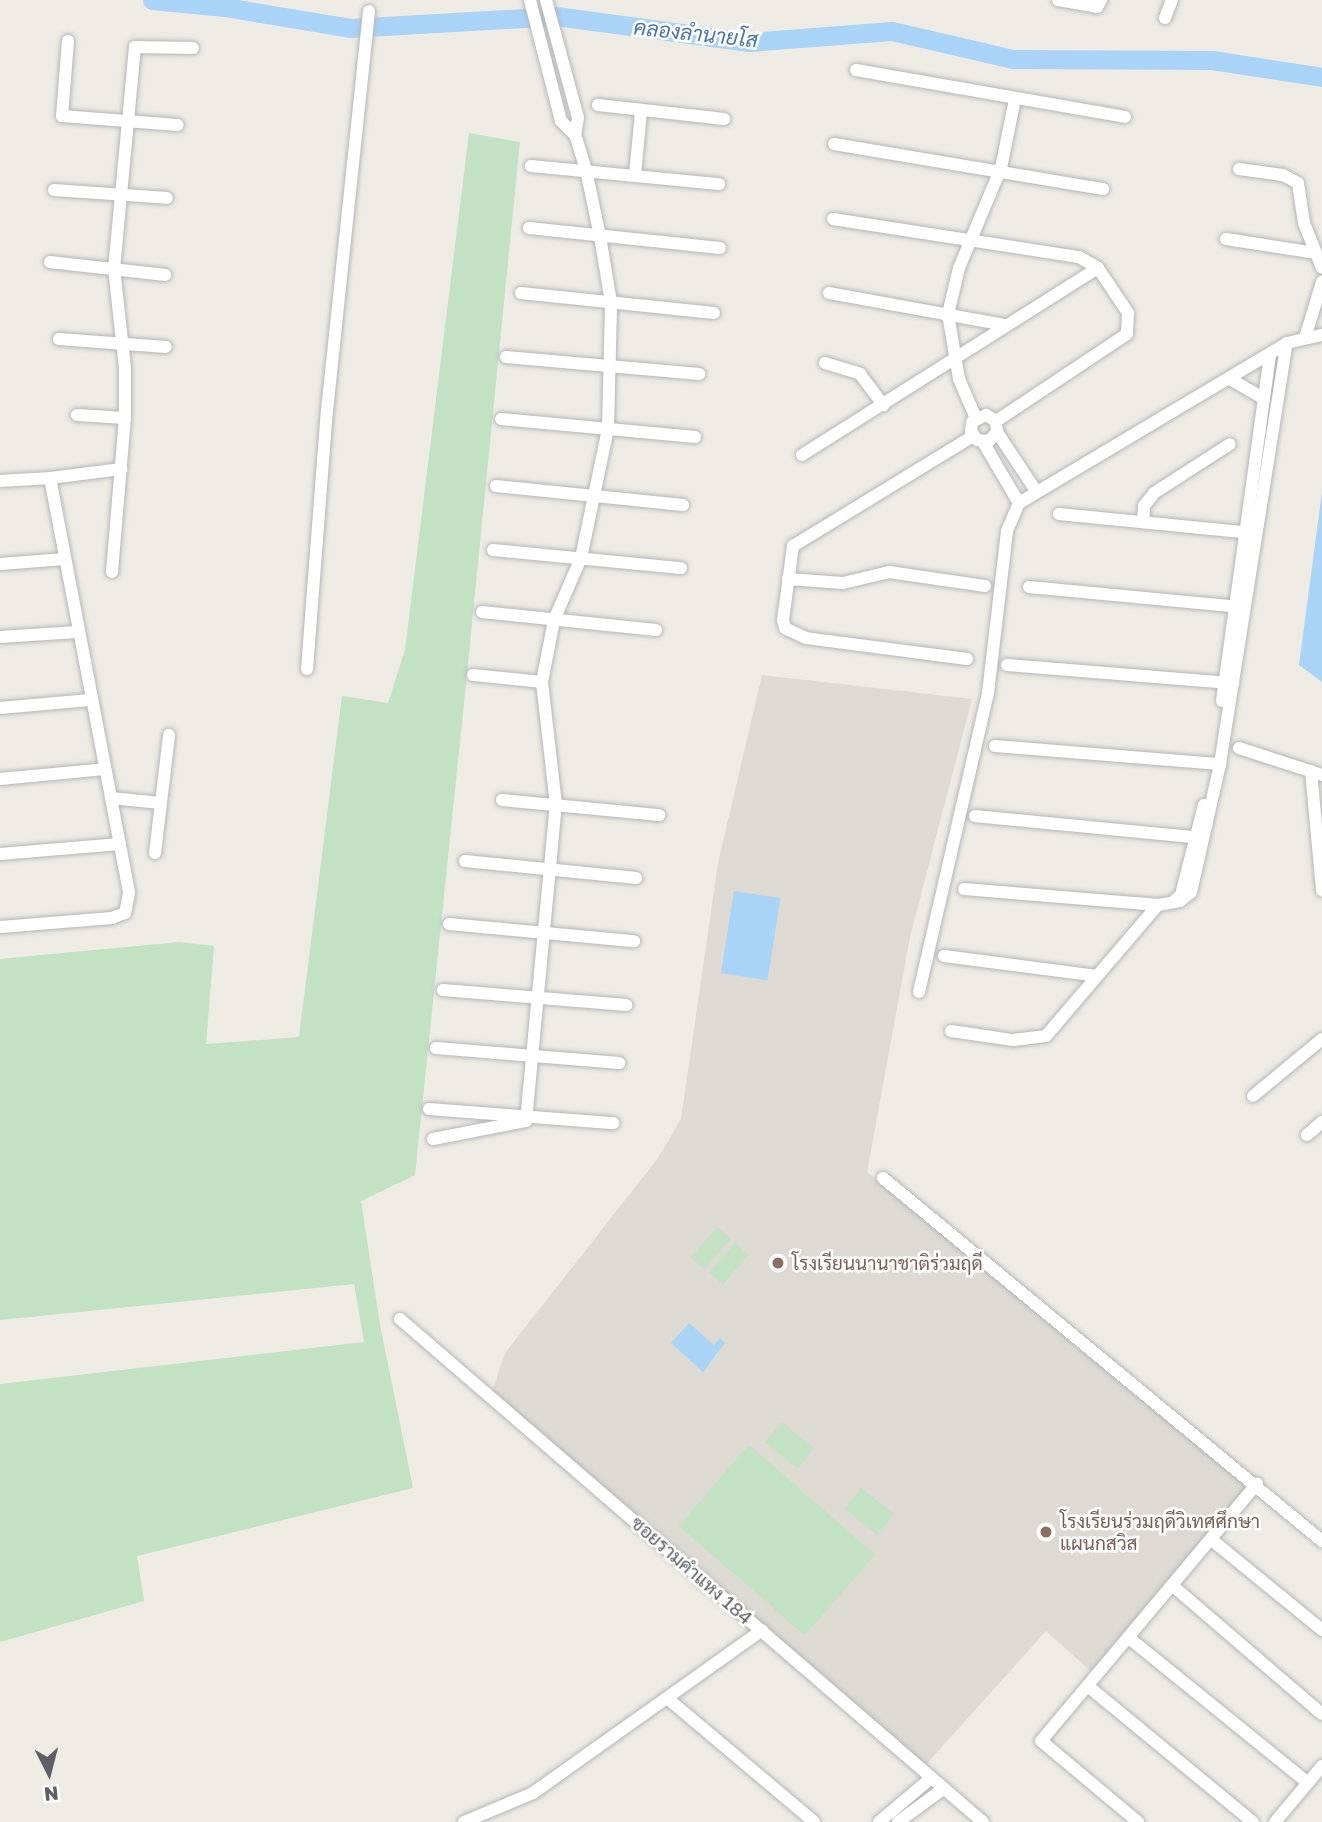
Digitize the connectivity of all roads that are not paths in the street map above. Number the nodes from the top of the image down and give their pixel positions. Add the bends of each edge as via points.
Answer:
1 (530, 0) edge
2 (546, 0) edge
3 (1058, 0) edge
4 (1101, 0) edge
5 (1172, 0) edge
6 (369, 11) dead end
7 (1165, 18) dead end
8 (68, 41) dead end
9 (193, 48) dead end
10 (856, 70) dead end
11 (1015, 99) junction
12 (598, 105) dead end
13 (641, 111) junction
14 (1125, 117) dead end
15 (724, 119) dead end
16 (128, 122) junction
17 (178, 125) dead end
18 (575, 135) junction
19 (834, 144) dead end
20 (531, 166) dead end
21 (1001, 168) junction
22 (1239, 169) dead end
23 (586, 170) junction
24 (635, 175) junction
25 (719, 184) dead end
26 (1103, 188) dead end
27 (54, 190) dead end
28 (121, 194) junction
29 (167, 198) dead end
30 (833, 219) dead end
31 (529, 228) dead end
32 (600, 236) junction
33 (974, 239) junction
34 (1226, 239) dead end
35 (720, 248) dead end
36 (1315, 253) junction
37 (50, 262) dead end
38 (1098, 268) junction
39 (1322, 268) edge
40 (114, 269) junction
41 (165, 275) dead end
42 (1322, 282) edge
43 (521, 293) dead end
44 (829, 293) dead end
45 (611, 302) junction
46 (714, 313) dead end
47 (948, 314) junction
48 (1006, 326) junction
49 (1322, 333) edge
50 (1306, 338) junction
51 (59, 339) dead end
52 (122, 344) junction
53 (1287, 344) junction
54 (166, 347) dead end
55 (1270, 355) junction
56 (506, 357) dead end
57 (954, 358) junction
58 (825, 363) dead end
59 (610, 367) junction
60 (699, 374) dead end
61 (1230, 379) junction
62 (1264, 399) junction
63 (883, 405) junction
64 (77, 415) dead end
65 (125, 418) junction
66 (976, 418) junction
67 (501, 419) dead end
68 (997, 426) junction
69 (608, 429) junction
70 (695, 437) dead end
71 (978, 439) junction
72 (1230, 444) dead end
73 (802, 455) dead end
74 (121, 469) junction
75 (50, 478) junction
76 (0, 481) edge
77 (496, 486) dead end
78 (1036, 491) junction
79 (597, 496) junction
80 (1019, 503) junction
81 (683, 505) dead end
82 (1059, 514) dead end
83 (1143, 522) junction
84 (1251, 533) junction
85 (493, 550) dead end
86 (581, 558) junction
87 (65, 559) junction
88 (0, 564) edge
89 (681, 568) dead end
90 (112, 572) dead end
91 (788, 579) junction
92 (985, 586) dead end
93 (1029, 587) dead end
94 (1241, 607) junction
95 (482, 612) dead end
96 (554, 620) junction
97 (656, 630) dead end
98 (77, 632) junction
99 (0, 637) edge
100 (967, 659) dead end
101 (1007, 665) dead end
102 (307, 669) dead end
103 (473, 675) dead end
104 (542, 682) junction
105 (1229, 683) junction
106 (90, 700) junction
107 (0, 708) edge
108 (169, 735) dead end
109 (995, 746) dead end
110 (1239, 748) dead end
111 (1216, 764) junction
112 (105, 769) junction
113 (1317, 773) edge
114 (0, 779) edge
115 (111, 798) junction
116 (502, 800) dead end
117 (161, 803) junction
118 (556, 805) junction
119 (659, 815) dead end
120 (975, 817) dead end
121 (1201, 838) junction
122 (120, 844) junction
123 (155, 853) dead end
124 (0, 854) edge
125 (465, 861) dead end
126 (1320, 861) edge
127 (550, 869) junction
128 (636, 878) dead end
129 (964, 889) dead end
130 (1322, 890) edge
131 (1158, 905) junction
132 (449, 925) dead end
133 (0, 927) edge
134 (544, 933) junction
135 (634, 941) dead end
136 (944, 956) dead end
137 (1097, 976) junction
138 (443, 989) dead end
139 (919, 992) dead end
140 (538, 997) junction
141 (626, 1005) dead end
142 (951, 1031) dead end
143 (1322, 1039) edge
144 (436, 1048) dead end
145 (532, 1056) junction
146 (619, 1063) dead end
147 (1253, 1096) dead end
148 (429, 1109) dead end
149 (527, 1117) junction
150 (1322, 1122) edge
151 (613, 1123) dead end
152 (1307, 1135) dead end
153 (433, 1139) dead end
154 (883, 1178) dead end
155 (400, 1319) dead end
156 (1257, 1483) junction
157 (1213, 1541) junction
158 (1322, 1542) edge
159 (1173, 1587) junction
160 (762, 1630) junction
161 (1322, 1630) edge
162 (1129, 1638) junction
163 (1089, 1687) junction
164 (667, 1698) junction
165 (1322, 1714) edge
166 (1322, 1766) edge
167 (931, 1778) junction
168 (1308, 1783) junction
169 (943, 1789) junction
170 (464, 1822) edge
171 (814, 1822) edge
172 (879, 1822) edge
173 (898, 1822) edge
174 (983, 1822) edge
175 (1138, 1822) edge
176 (1253, 1822) edge
177 (1275, 1822) edge

1 - 18 street via 561,121
2 - 18 street via 578,118
3 - 4 street via 1097,7
5 - 7 street
6 - 102 street
8 - 16 street via 62,116
9 - 16 street via 135,47
10 - 11 street
11 - 14 street
11 - 21 street
12 - 13 street
13 - 15 street
13 - 24 street
16 - 17 street
16 - 28 street
18 - 23 street
19 - 21 street
20 - 23 street
21 - 26 street
21 - 33 street
22 - 36 street via 1283,175 1298,183 1304,223
23 - 24 street
23 - 32 street
24 - 25 street
27 - 28 street
28 - 29 street
28 - 40 street
30 - 33 street
31 - 32 street
32 - 35 street
32 - 45 street
33 - 38 street via 1079,257
33 - 47 street via 959,268
34 - 36 street
36 - 39 street
37 - 40 street
38 - 48 street
38 - 68 street via 1128,313 1127,334
40 - 41 street
40 - 52 street
42 - 50 street
43 - 45 street
44 - 47 street
45 - 46 street
45 - 59 street
47 - 48 street
47 - 57 street
48 - 57 street
49 - 50 street
50 - 53 street
51 - 52 street
52 - 54 street
52 - 65 street
53 - 55 street
53 - 84 street
55 - 61 street
55 - 62 street
56 - 59 street
57 - 63 street
57 - 66 street
58 - 63 street via 860,374
59 - 60 street
59 - 69 street
61 - 62 street
61 - 78 street
62 - 84 street
63 - 73 street
64 - 65 street
65 - 74 street
66 - 68 street via 986,415
66 - 71 street
67 - 69 street
68 - 71 street
68 - 78 street
69 - 70 street
69 - 79 street
71 - 80 street
71 - 91 street via 793,546
72 - 83 street via 1154,493 1144,506
74 - 75 street
74 - 90 street
75 - 76 street
75 - 87 street
77 - 79 street
78 - 80 street
79 - 81 street
79 - 86 street
80 - 139 street via 1007,531 988,693
82 - 83 street
83 - 84 street
84 - 94 street
85 - 86 street
86 - 89 street
86 - 96 street
87 - 88 street
87 - 98 street
91 - 92 street via 843,583 889,572
91 - 100 street via 783,620 794,635
93 - 94 street
94 - 105 street
95 - 96 street
96 - 97 street
96 - 104 street
98 - 99 street
98 - 106 street
101 - 105 street
103 - 104 street
104 - 118 street
105 - 111 street
106 - 107 street
106 - 112 street
108 - 117 street
109 - 111 street
110 - 113 street
111 - 121 street
112 - 114 street
112 - 115 street
113 - 126 street
115 - 117 street
115 - 122 street
116 - 118 street
117 - 123 street
118 - 119 street
118 - 127 street
120 - 121 street
121 - 131 street via 1191,892
122 - 124 street
122 - 133 street via 130,893 125,913 112,918
125 - 127 street
126 - 130 street
127 - 128 street
127 - 134 street
129 - 131 street
131 - 137 street
132 - 134 street
134 - 135 street
134 - 140 street
136 - 137 street
137 - 142 street via 1046,1037 1013,1040
138 - 140 street
140 - 141 street
140 - 145 street
143 - 147 street
144 - 145 street
145 - 146 street
145 - 149 street
148 - 149 street
149 - 151 street
149 - 153 street via 526,1121
150 - 152 street
154 - 156 street
155 - 160 street, ซอยรามคำแหง 184
156 - 157 street
156 - 158 street
157 - 159 street
157 - 161 street
159 - 162 street
159 - 165 street
160 - 164 street
160 - 167 street, ซอยรามคำแหง 184
162 - 163 street
162 - 168 street
163 - 175 street via 1041,1741
163 - 176 street
164 - 170 street via 533,1793
164 - 171 street
166 - 168 street
167 - 169 street, ซอยรามคำแหง 184
167 - 172 street
168 - 177 street
169 - 173 street
169 - 174 street, ซอยรามคำแหง 184

